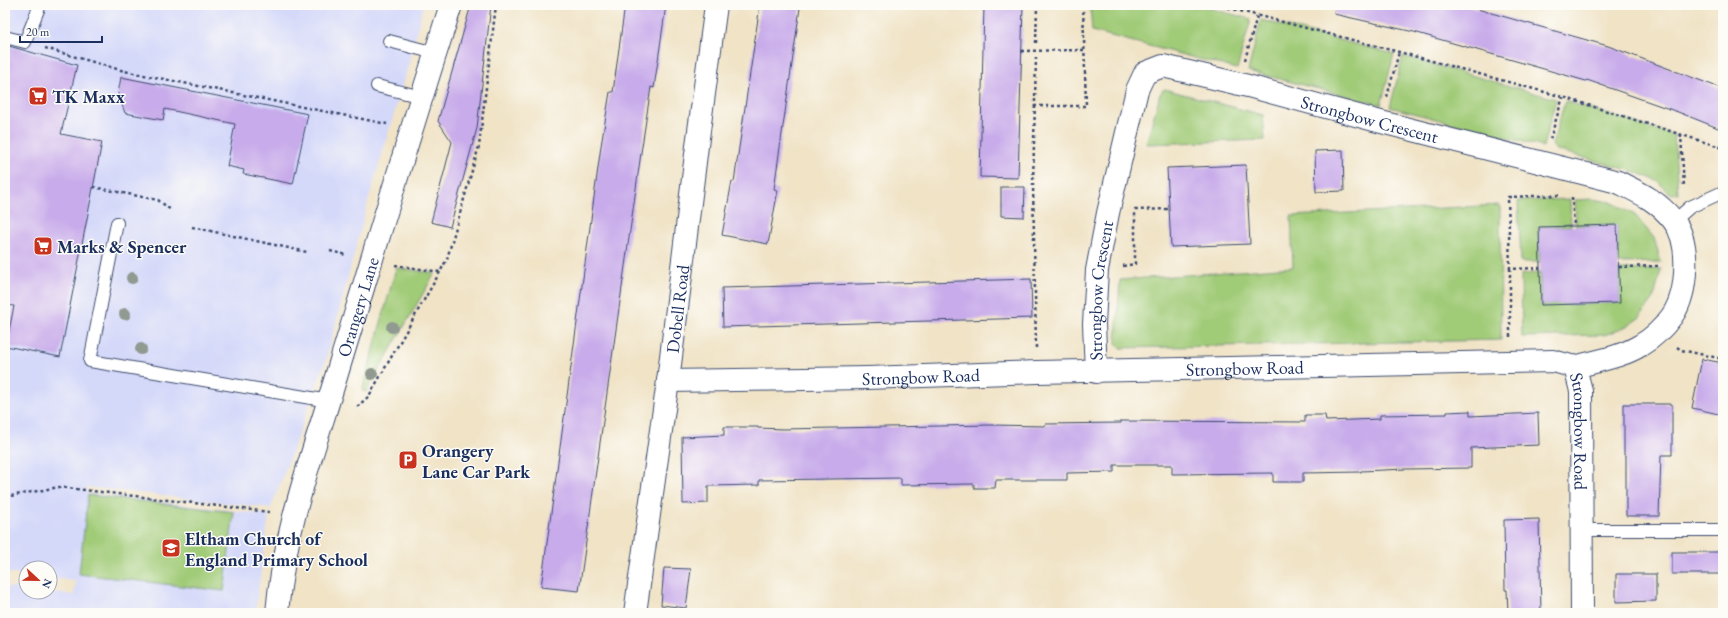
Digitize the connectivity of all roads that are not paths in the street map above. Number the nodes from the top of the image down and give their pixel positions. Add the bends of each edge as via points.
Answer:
1 (40, 5) edge
2 (451, 5) edge
3 (716, 5) edge
4 (5, 37) edge
5 (389, 41) dead end
6 (435, 53) junction
7 (378, 86) dead end
8 (422, 97) junction
9 (1723, 192) edge
10 (1679, 216) junction
11 (117, 223) dead end
12 (1574, 367) junction
13 (1096, 372) junction
14 (668, 381) junction
15 (329, 401) junction
16 (1582, 530) junction
17 (1723, 530) edge
18 (277, 613) edge
19 (634, 613) edge
20 (1582, 613) edge

1 - 4 lane via 25,42
2 - 6 street, Orangery Lane
3 - 14 street, Dobell Road
5 - 6 lane
6 - 8 street, Orangery Lane
7 - 8 lane
8 - 15 street, Orangery Lane
9 - 10 lane via 1690,207
10 - 12 street, Strongbow Crescent via 1684,245 1685,283 1673,315 1658,332 1640,346
10 - 13 street, Strongbow Crescent via 1618,182 1163,66 1145,73 1137,90 1108,212 1097,270 1094,324
11 - 15 lane via 90,361
12 - 13 street, Strongbow Road via 1553,361
12 - 16 street, Strongbow Road via 1581,391
13 - 14 street, Strongbow Road
14 - 19 street, Dobell Road
15 - 18 street, Orangery Lane via 293,515
16 - 17 lane
16 - 20 street, Strongbow Road

